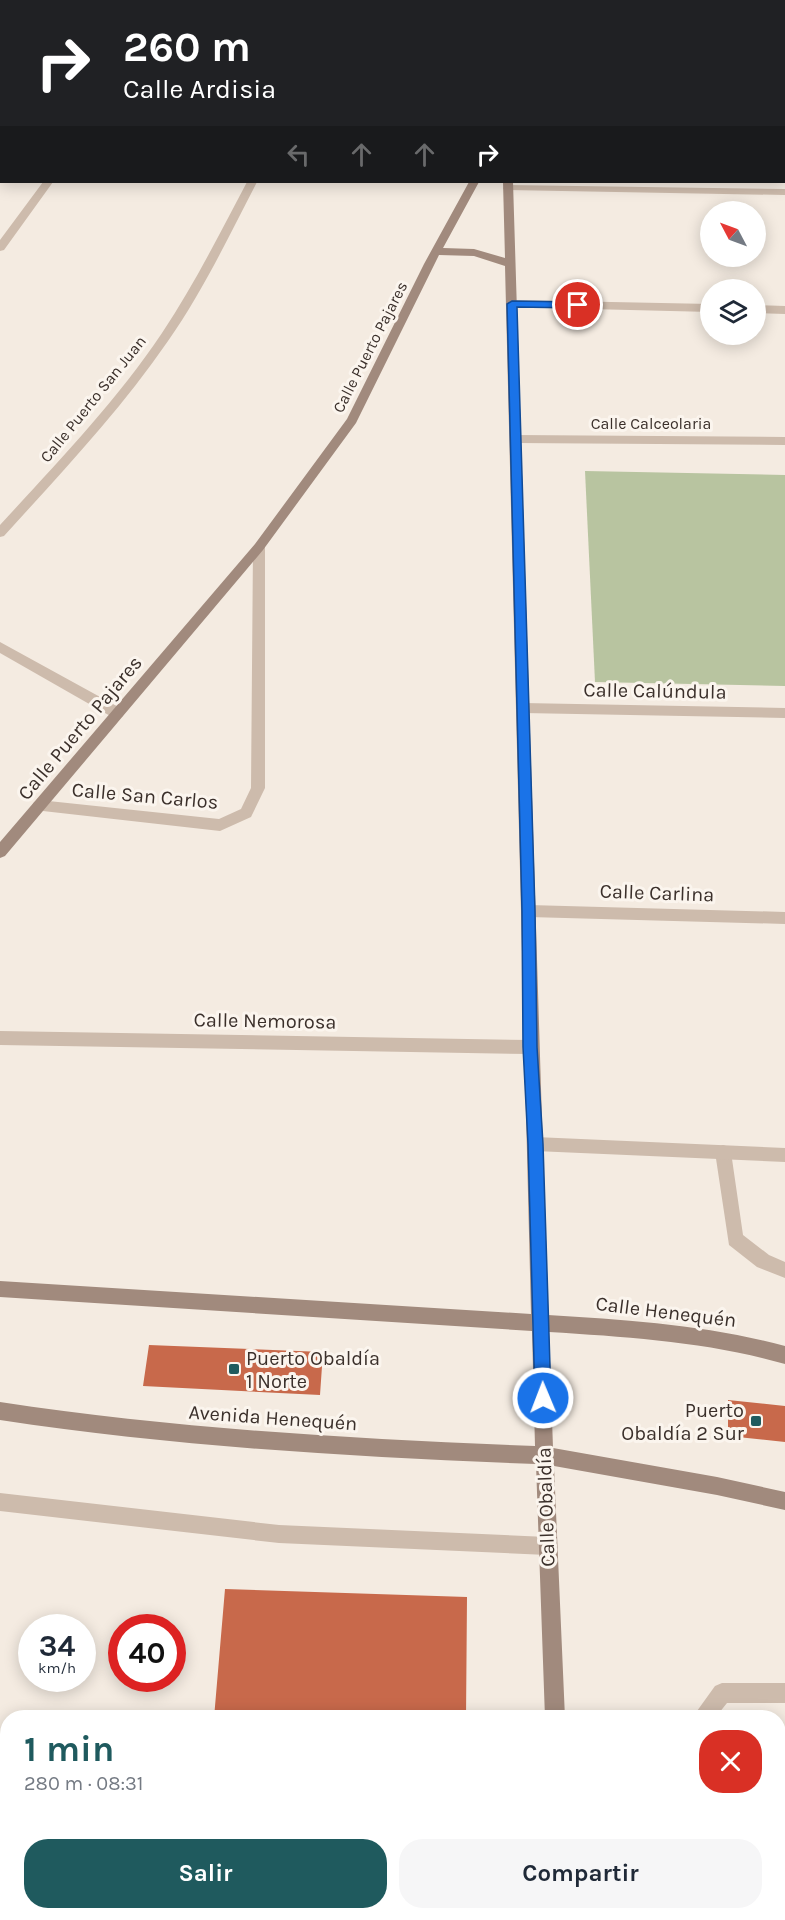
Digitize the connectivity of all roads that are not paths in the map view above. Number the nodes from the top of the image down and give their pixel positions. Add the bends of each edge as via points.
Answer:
1 (47, 183) edge
2 (251, 183) edge
3 (473, 183) edge
4 (508, 185) edge
5 (785, 192) edge
6 (0, 248) edge
7 (436, 252) junction
8 (511, 264) junction
9 (512, 304) junction
10 (700, 308) edge
11 (766, 309) edge
12 (785, 310) edge
13 (516, 439) junction
14 (785, 441) edge
15 (0, 533) edge
16 (259, 547) junction
17 (0, 647) edge
18 (523, 708) junction
19 (117, 713) junction
20 (785, 713) edge
21 (39, 806) junction
22 (0, 852) edge
23 (529, 911) junction
24 (785, 918) edge
25 (0, 1038) edge
26 (530, 1047) junction
27 (535, 1144) junction
28 (723, 1152) junction
29 (785, 1155) edge
30 (785, 1270) edge
31 (0, 1289) edge
32 (540, 1322) junction
33 (785, 1355) edge
34 (0, 1412) edge
35 (543, 1455) junction
36 (0, 1502) edge
37 (785, 1502) edge
38 (547, 1546) junction
39 (785, 1693) edge
40 (555, 1710) edge
41 (708, 1710) edge

1 - 6 street
2 - 15 street, Calle Puerto San Juan via 153,355
3 - 7 street, Calle Puerto Pajares
4 - 5 street
4 - 8 street, Calle Obaldía
7 - 8 street via 474,251
7 - 16 street, Calle Puerto Pajares via 352,420
8 - 9 street, Calle Obaldía
9 - 10 street
9 - 13 street, Calle Obaldía
11 - 12 street
13 - 14 street, Calle Calceolaria
13 - 18 street, Calle Obaldía
16 - 19 street, Calle Puerto Pajares
16 - 21 street, Calle San Carlos via 258,788 246,813 220,825
17 - 19 street
18 - 20 street, Calle Calúndula
18 - 23 street, Calle Obaldía
19 - 21 street, Calle Puerto Pajares
21 - 22 street, Calle Puerto Pajares
23 - 24 street, Calle Carlina
23 - 26 street, Calle Obaldía
25 - 26 street, Calle Nemorosa
26 - 27 street, Calle Obaldía
27 - 28 street
27 - 32 street, Calle Obaldía
28 - 29 street
28 - 30 street via 735,1239 763,1261
31 - 32 street
32 - 33 street, Calle Henequén via 640,1329 738,1342
32 - 35 street, Calle Obaldía
34 - 35 street, Avenida Henequén via 248,1440
35 - 37 street
35 - 38 street, Calle Obaldía
36 - 38 street via 279,1534
38 - 40 street, Calle Obaldía
39 - 41 street via 722,1693

